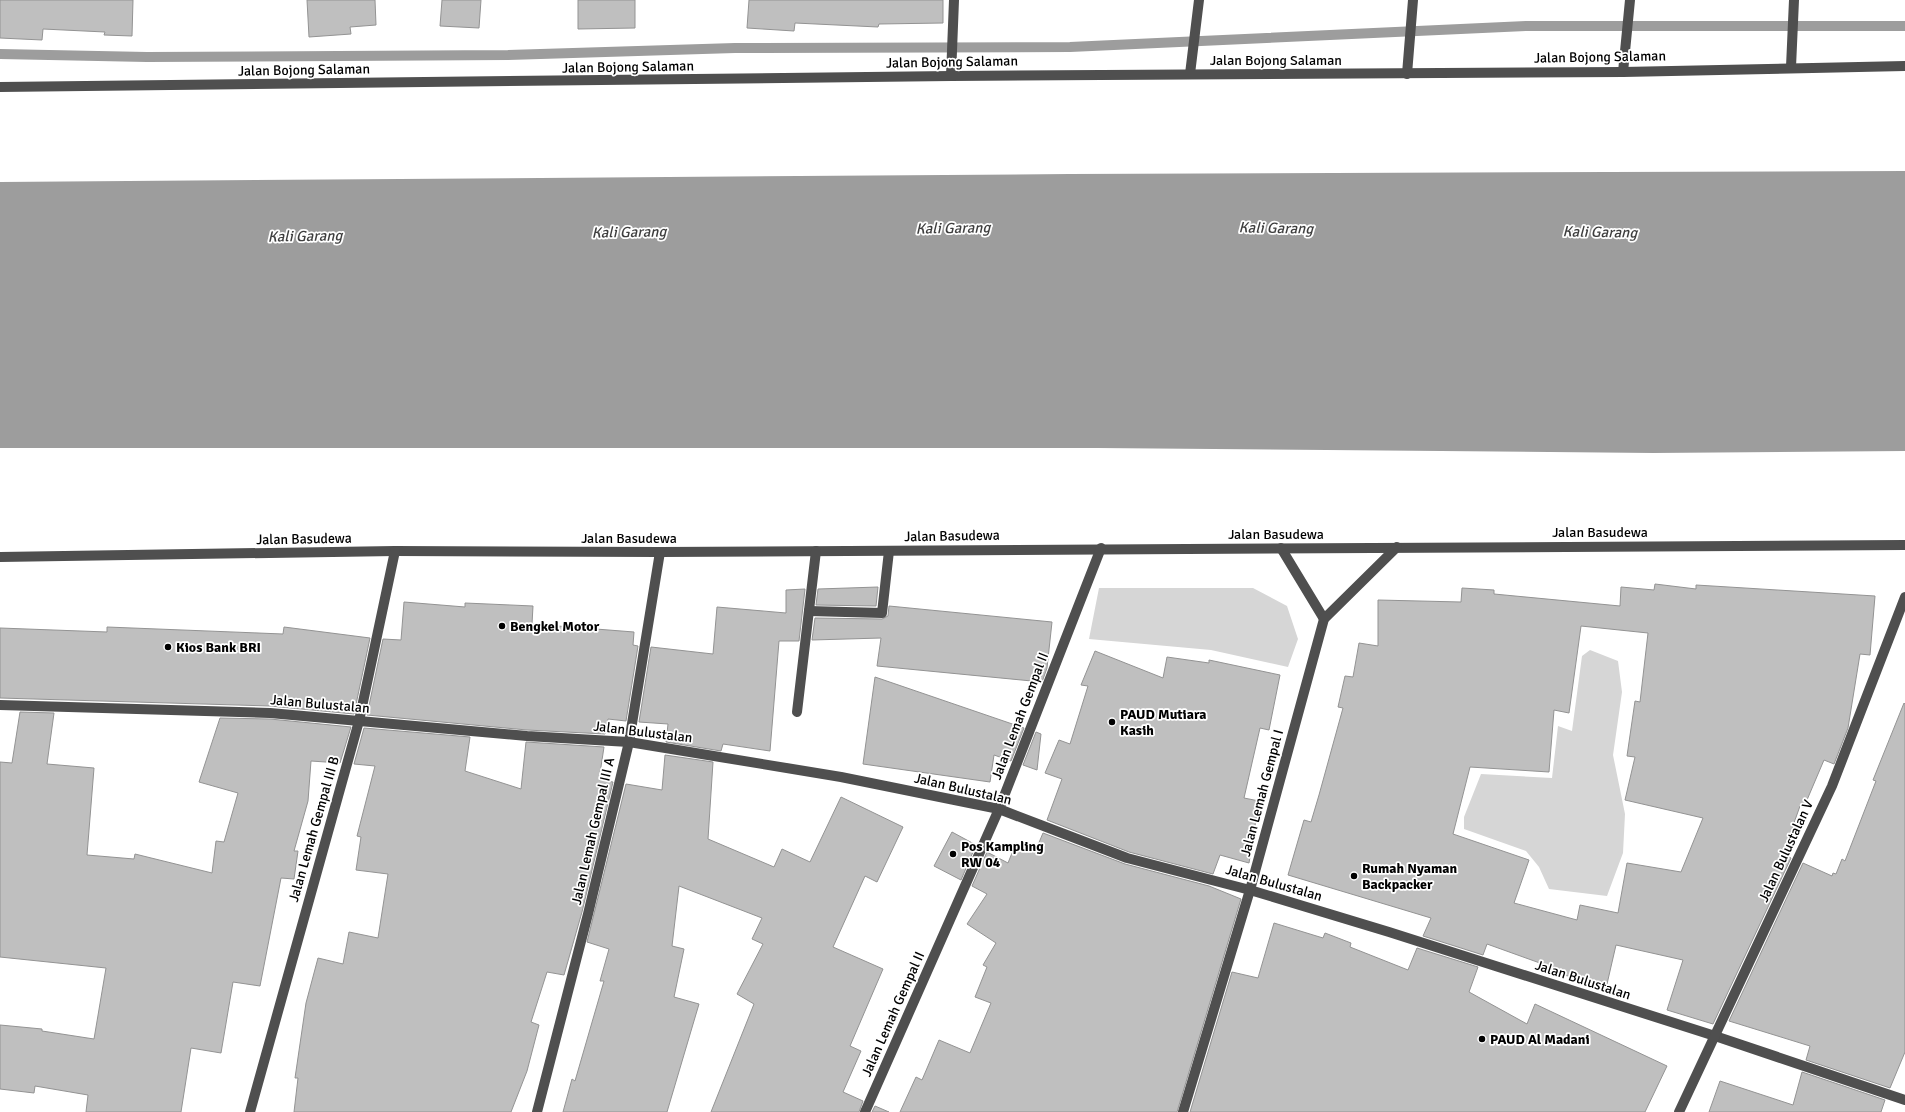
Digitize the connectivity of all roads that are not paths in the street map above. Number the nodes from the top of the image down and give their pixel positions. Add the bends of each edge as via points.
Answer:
1 (954, 0) edge
2 (1199, 0) edge
3 (1630, 0) edge
4 (1794, 0) edge
5 (1412, 3) edge
6 (1905, 66) edge
7 (1791, 67) junction
8 (1623, 72) junction
9 (1190, 74) junction
10 (1407, 74) junction
11 (951, 76) junction
12 (0, 87) edge
13 (1905, 545) edge
14 (1397, 547) junction
15 (1101, 548) junction
16 (1281, 548) junction
17 (394, 551) junction
18 (816, 551) junction
19 (889, 551) junction
20 (660, 552) junction
21 (0, 557) edge
22 (1905, 597) edge
23 (809, 611) junction
24 (1324, 619) junction
25 (0, 705) edge
26 (798, 712) dead end
27 (359, 721) junction
28 (629, 742) junction
29 (999, 809) junction
30 (1250, 890) junction
31 (1715, 1036) junction
32 (1905, 1100) edge
33 (250, 1112) edge
34 (537, 1112) edge
35 (865, 1112) edge
36 (1183, 1112) edge
37 (1678, 1112) edge

1 - 11 street
2 - 9 street
3 - 8 street
4 - 7 street
5 - 10 street
6 - 7 street, Jalan Bojong Salaman
7 - 8 street, Jalan Bojong Salaman
8 - 10 street, Jalan Bojong Salaman
9 - 10 street, Jalan Bojong Salaman
9 - 11 street, Jalan Bojong Salaman
11 - 12 street, Jalan Bojong Salaman
13 - 14 street, Jalan Basudewa
14 - 16 street, Jalan Basudewa
14 - 24 street
15 - 16 street, Jalan Basudewa
15 - 19 street, Jalan Basudewa
15 - 29 street, Jalan Lemah Gempal II
16 - 24 street
17 - 20 street, Jalan Basudewa
17 - 21 street, Jalan Basudewa
17 - 27 street, Jalan Lemah Gempal III B
18 - 19 street, Jalan Basudewa
18 - 20 street, Jalan Basudewa
18 - 23 street
19 - 23 street via 882,613
20 - 28 street, Jalan Lemah Gempal III A
22 - 31 street, Jalan Bulustalan V via 1832,786
23 - 26 street
24 - 30 street, Jalan Lemah Gempal I
25 - 27 street, Jalan Bulustalan via 270,714
27 - 28 street, Jalan Bulustalan
27 - 33 street, Jalan Lemah Gempal III B
28 - 29 street, Jalan Bulustalan via 841,777
28 - 34 street, Jalan Lemah Gempal III A
29 - 30 street, Jalan Bulustalan via 1127,858
29 - 35 street, Jalan Lemah Gempal II
30 - 31 street, Jalan Bulustalan
30 - 36 street, Jalan Lemah Gempal I
31 - 32 street, Jalan Bulustalan
31 - 37 street, Jalan Bulustalan V

